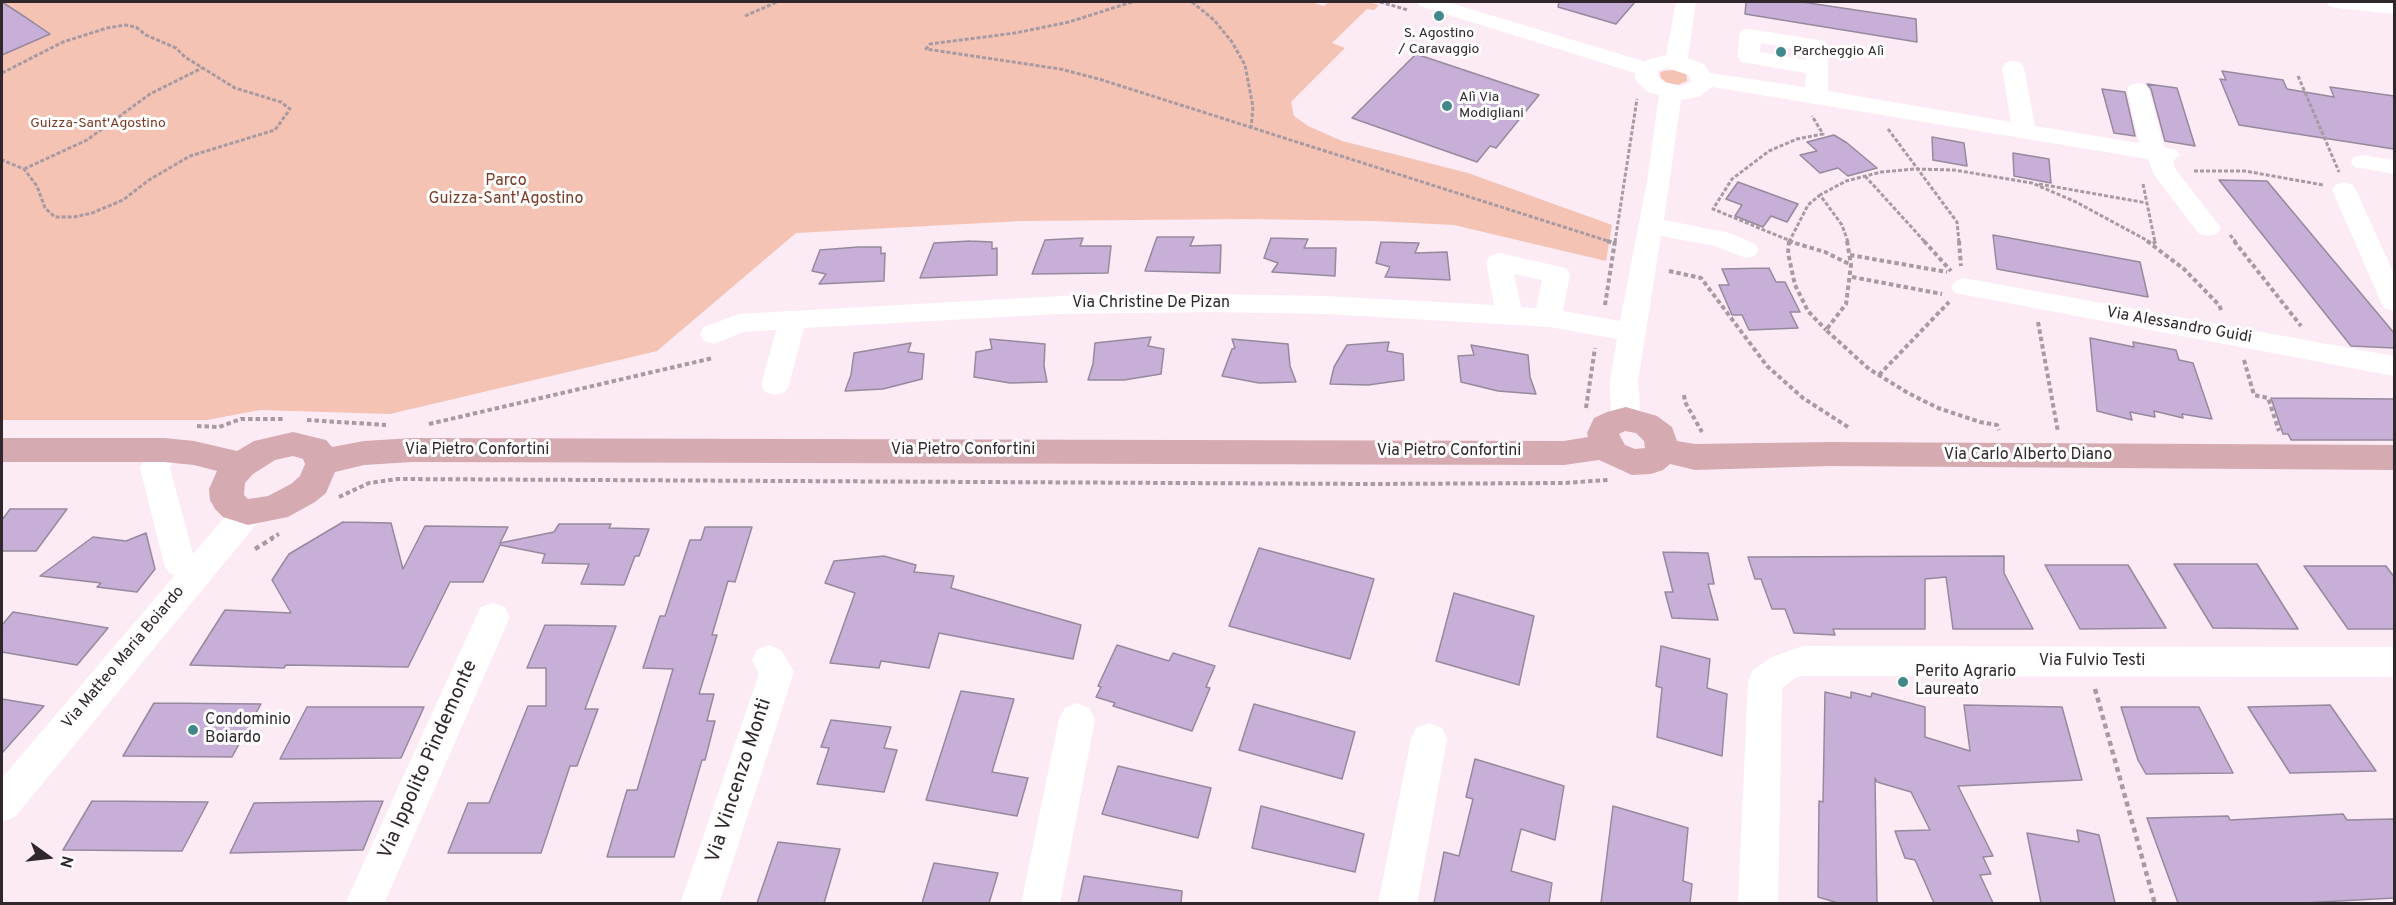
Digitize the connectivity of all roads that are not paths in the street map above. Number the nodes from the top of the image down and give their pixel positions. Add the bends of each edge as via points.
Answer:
1 (1686, 2) edge
2 (2336, 2) edge
3 (1418, 6) edge
4 (2394, 8) edge
5 (1676, 62) junction
6 (1817, 68) dead end
7 (2013, 68) dead end
8 (1647, 69) junction
9 (1703, 79) junction
10 (2138, 90) dead end
11 (1671, 92) junction
12 (1814, 96) junction
13 (2025, 132) junction
14 (2156, 157) junction
15 (2363, 162) dead end
16 (2394, 167) edge
17 (2338, 183) road end
18 (1651, 226) junction
19 (2219, 231) road end
20 (1746, 250) dead end
21 (1959, 291) road end
22 (2394, 302) edge
23 (1509, 315) junction
24 (1550, 318) junction
25 (793, 319) junction
26 (1631, 332) junction
27 (716, 345) road end
28 (2394, 366) edge
29 (775, 385) dead end
30 (1626, 419) junction
31 (1606, 447) junction
32 (2, 450) edge
33 (164, 450) junction
34 (1662, 450) junction
35 (2394, 458) edge
36 (322, 464) junction
37 (241, 465) junction
38 (248, 512) junction
39 (199, 568) junction
40 (493, 617) dead end
41 (769, 660) dead end
42 (2394, 662) edge
43 (1077, 719) dead end
44 (1429, 739) dead end
45 (2, 805) edge
46 (364, 903) edge
47 (699, 903) edge
48 (1040, 903) edge
49 (1397, 903) edge
50 (1758, 903) edge

1 - 5 street
2 - 4 street
3 - 8 street
5 - 8 street via 1658,62
5 - 9 street via 1691,67
6 - 12 street
7 - 13 street
8 - 11 street via 1650,82
9 - 11 street via 1698,89
9 - 12 street
10 - 14 street
11 - 18 street
12 - 13 street
13 - 14 street
14 - 19 street
15 - 16 street
17 - 22 street
18 - 20 street via 1721,239
18 - 26 street
21 - 28 street, Via Alessandro Guidi
23 - 24 street, Via Christine De Pizan
23 - 24 street via 1499,262 1557,274
23 - 25 street, Via Christine De Pizan via 1212,303 1059,305
24 - 26 street, Via Christine De Pizan
25 - 27 street, Via Christine De Pizan via 739,323
25 - 29 street
26 - 30 street via 1624,381
30 - 31 main road via 1605,427 1602,433
30 - 34 main road via 1654,429 1660,436
31 - 34 main road via 1622,459 1642,463 1651,461
31 - 36 main road, Via Pietro Confortini via 1564,453 412,450 344,456
32 - 33 main road
33 - 37 main road
33 - 39 street via 155,468 180,564
34 - 35 main road, Via Carlo Alberto Diano via 1695,457 1830,454
36 - 37 main road via 314,449 293,444 266,450
36 - 38 main road via 314,484 303,494 276,508
37 - 38 main road via 226,489 227,500
38 - 39 street, Via Matteo Maria Boiardo
39 - 45 street, Via Matteo Maria Boiardo
40 - 46 street, Via Ippolito Pindemonte
41 - 47 street, Via Vincenzo Monti via 777,672
42 - 50 street, Via Fulvio Testi via 1803,661 1784,667 1765,681
43 - 48 street
44 - 49 street

